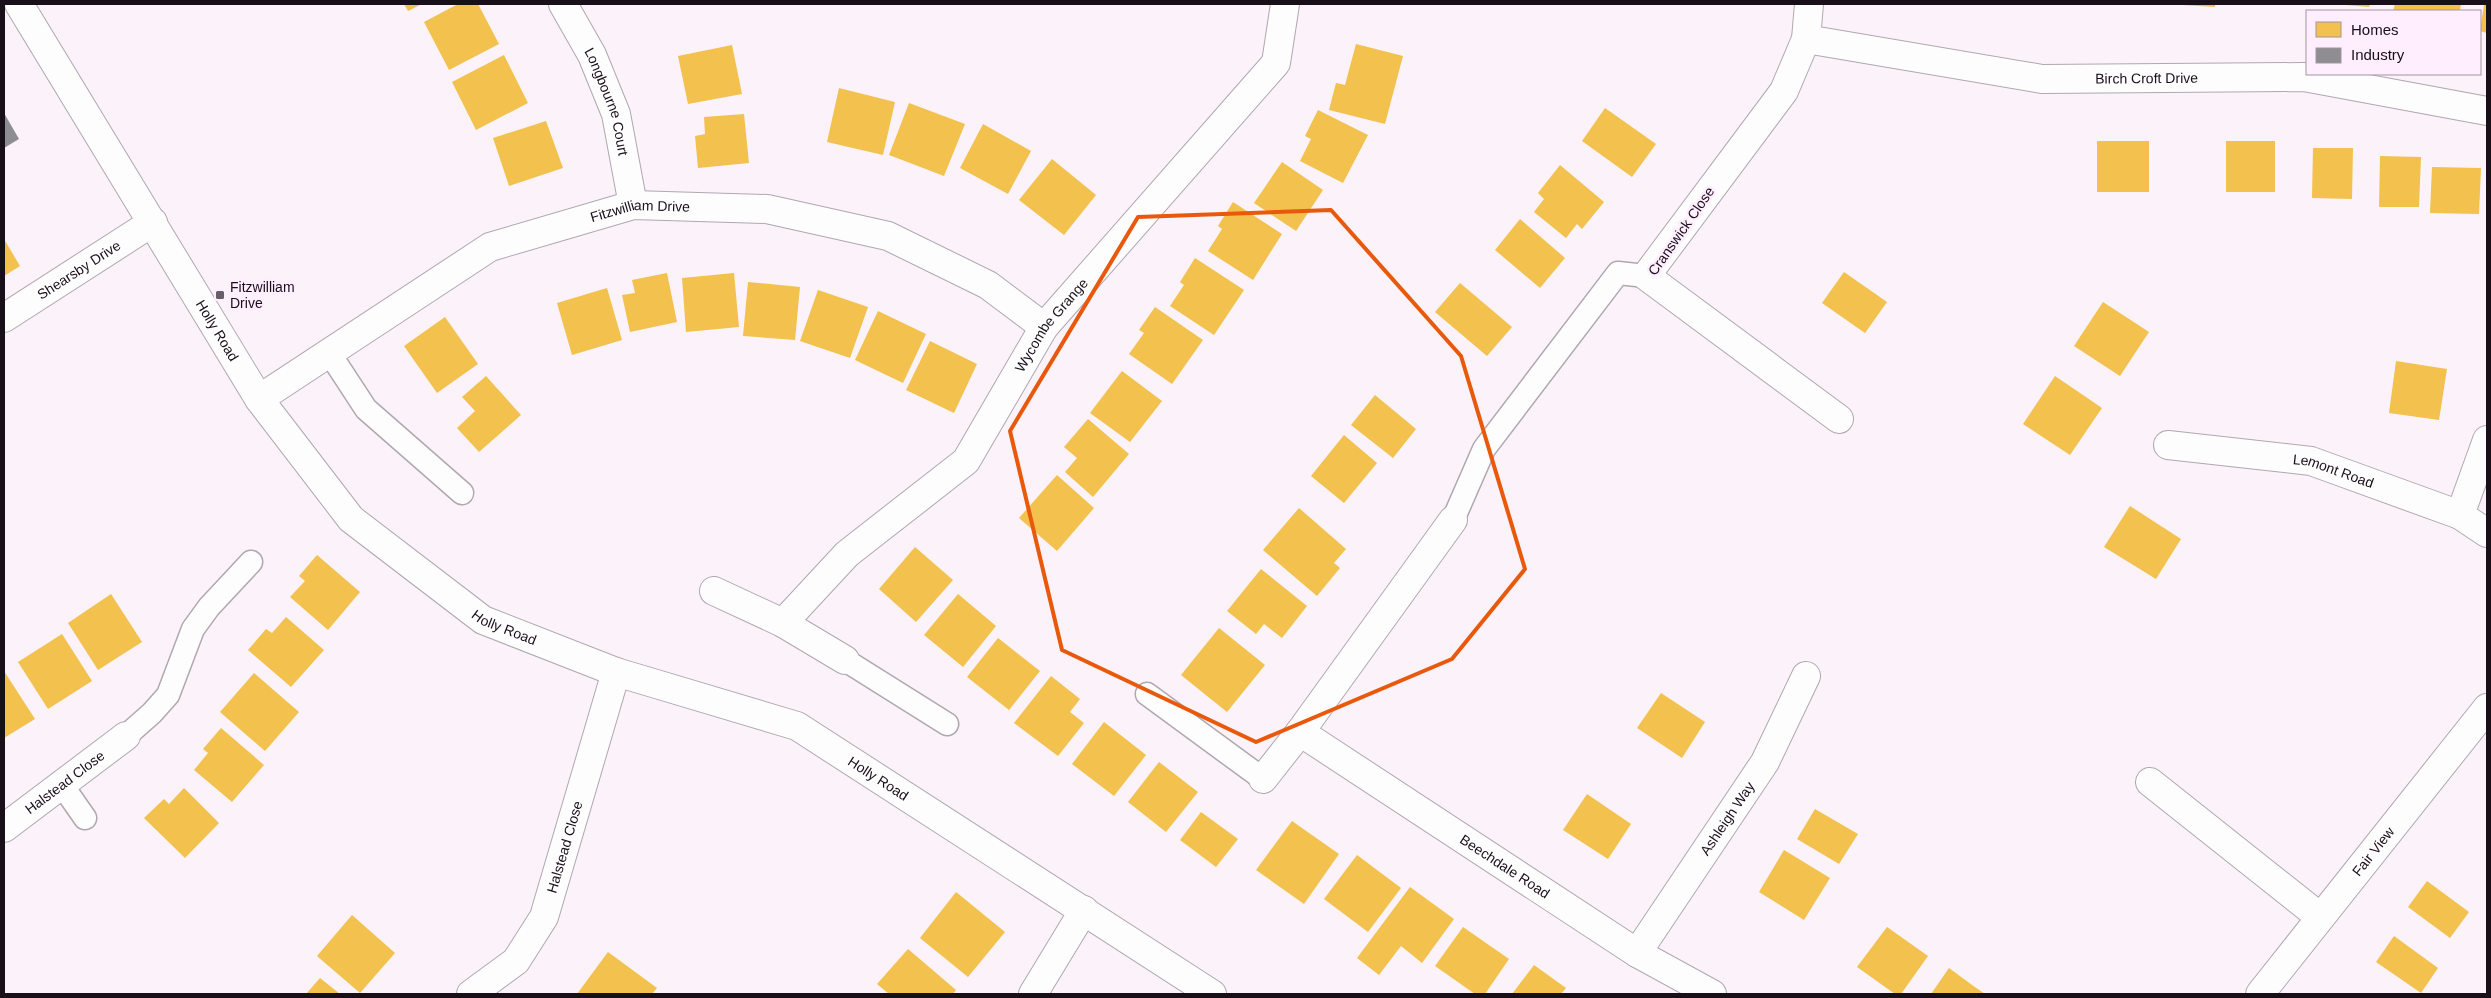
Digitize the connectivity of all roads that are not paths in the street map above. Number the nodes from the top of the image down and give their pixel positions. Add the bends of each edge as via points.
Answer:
1 (19, 4) edge
2 (563, 4) edge
3 (1285, 4) edge
4 (1809, 4) edge
5 (1806, 39) junction
6 (2487, 111) edge
7 (633, 205) junction
8 (153, 222) junction
9 (1646, 276) junction
10 (4, 318) edge
11 (1044, 327) junction
12 (330, 354) junction
13 (259, 399) junction
14 (1839, 419) dead end
15 (2487, 440) edge
16 (2168, 445) dead end
17 (462, 494) dead end
18 (2460, 515) junction
19 (1453, 520) joint
20 (2487, 533) edge
21 (251, 562) dead end
22 (714, 591) dead end
23 (783, 623) junction
24 (845, 660) joint
25 (616, 672) junction
26 (1806, 676) dead end
27 (1147, 694) dead end
28 (2487, 708) edge
29 (948, 724) dead end
30 (1300, 732) junction
31 (126, 736) joint
32 (1263, 779) joint
33 (2150, 782) dead end
34 (62, 785) junction
35 (86, 818) dead end
36 (4, 828) edge
37 (1084, 910) junction
38 (2320, 917) junction
39 (1637, 953) junction
40 (471, 994) edge
41 (1033, 994) edge
42 (1212, 994) edge
43 (1712, 994) edge
44 (2260, 994) edge

1 - 8 street, Holly Road
2 - 7 street, Longbourne Court via 592,55 616,114
3 - 11 street, Wycombe Grange via 1276,63
4 - 5 street, Cranswick Close
5 - 6 street, Birch Croft Drive via 2042,79 2304,77
5 - 9 street, Cranswick Close via 1784,91
7 - 11 street, Fitzwilliam Drive via 767,209 888,236 988,285
7 - 12 street, Fitzwilliam Drive via 490,247
8 - 10 street, Shearsby Drive
8 - 13 street, Holly Road
9 - 14 street, Cranswick Close
9 - 19 lane via 1618,273 1484,449
11 - 23 street, Wycombe Grange via 966,461 847,554
12 - 13 street, Fitzwilliam Drive
12 - 17 lane via 366,409
13 - 25 street, Holly Road via 351,519 483,620
15 - 18 street
16 - 18 street, Lemont Road via 2311,461
18 - 20 street, Lemont Road
19 - 30 street
21 - 31 lane via 192,629 168,695
22 - 23 street
23 - 24 street
24 - 29 lane
25 - 37 street, Holly Road via 797,726
25 - 40 street, Halstead Close via 544,917 516,961
26 - 39 street, Ashleigh Way via 1765,762
27 - 32 lane
28 - 38 street, Fair View
30 - 32 street
30 - 39 street, Beechdale Road
31 - 34 street, Halstead Close
33 - 38 street
34 - 35 lane
34 - 36 street, Halstead Close
37 - 41 street
37 - 42 street, Holly Road
38 - 44 street, Fair View
39 - 43 street, Beechdale Road

